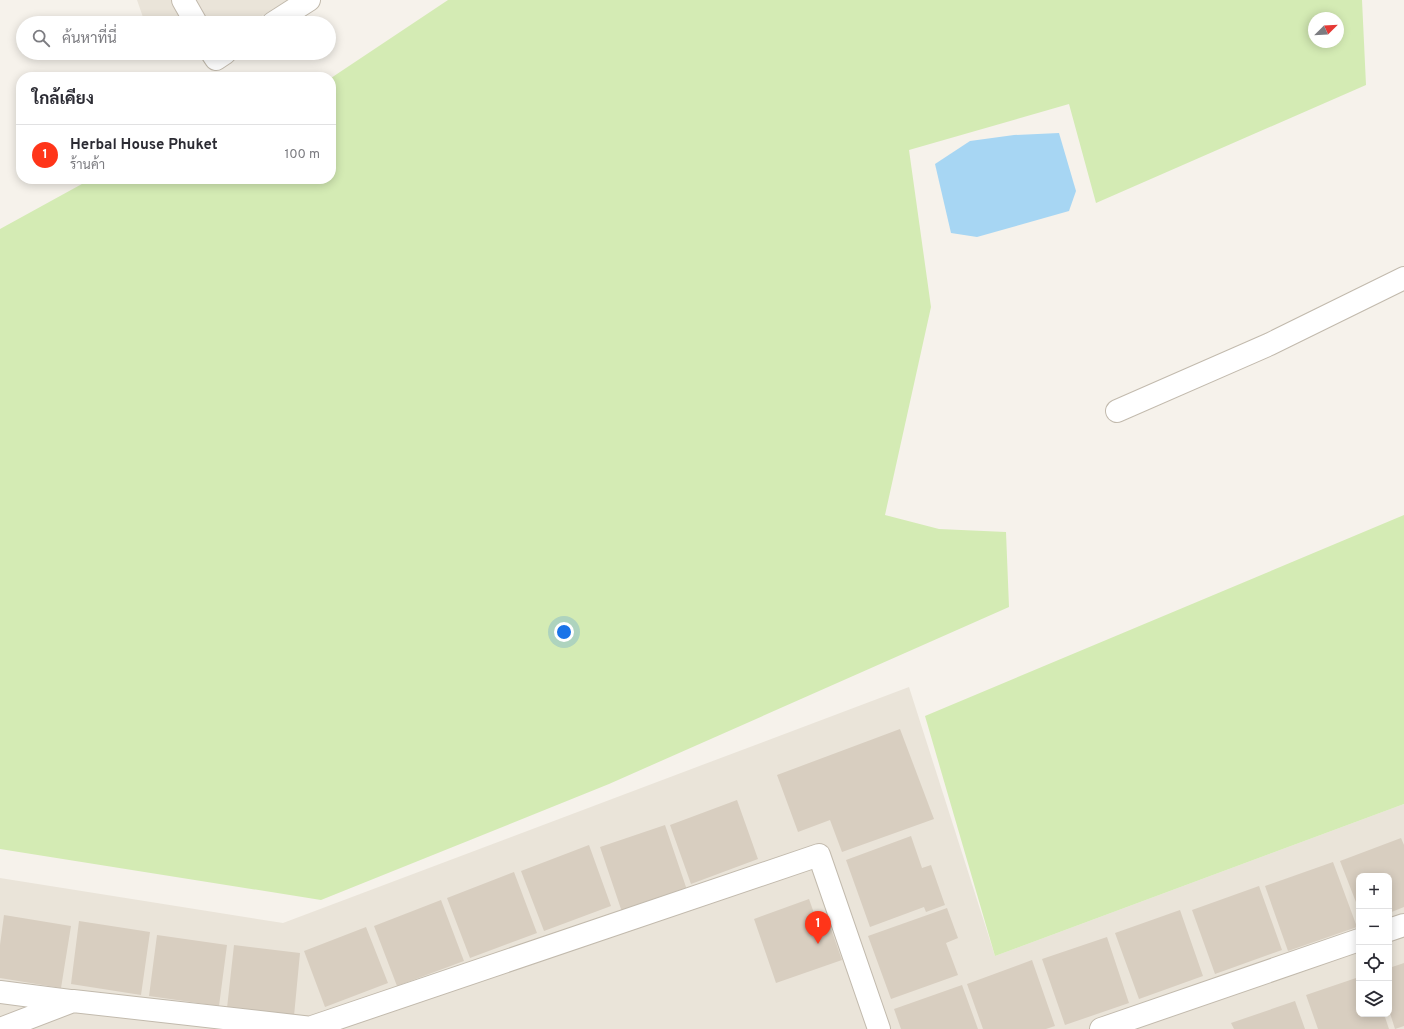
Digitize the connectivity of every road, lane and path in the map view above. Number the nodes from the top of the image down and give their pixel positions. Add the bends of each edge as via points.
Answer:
1 (183, 0) edge
2 (309, 0) edge
3 (192, 16) edge
4 (284, 16) edge
5 (1404, 278) edge
6 (1117, 411) dead end
7 (1404, 925) edge
8 (1392, 929) edge
9 (1356, 941) edge
10 (0, 992) edge
11 (73, 1001) junction
12 (0, 1028) edge
13 (315, 1028) edge
14 (879, 1029) edge
15 (1101, 1029) edge

1 - 3 street
2 - 4 street
5 - 6 street via 1270,344
7 - 8 street
9 - 15 street
10 - 11 street
11 - 12 street
11 - 13 street
13 - 14 street via 819,855

